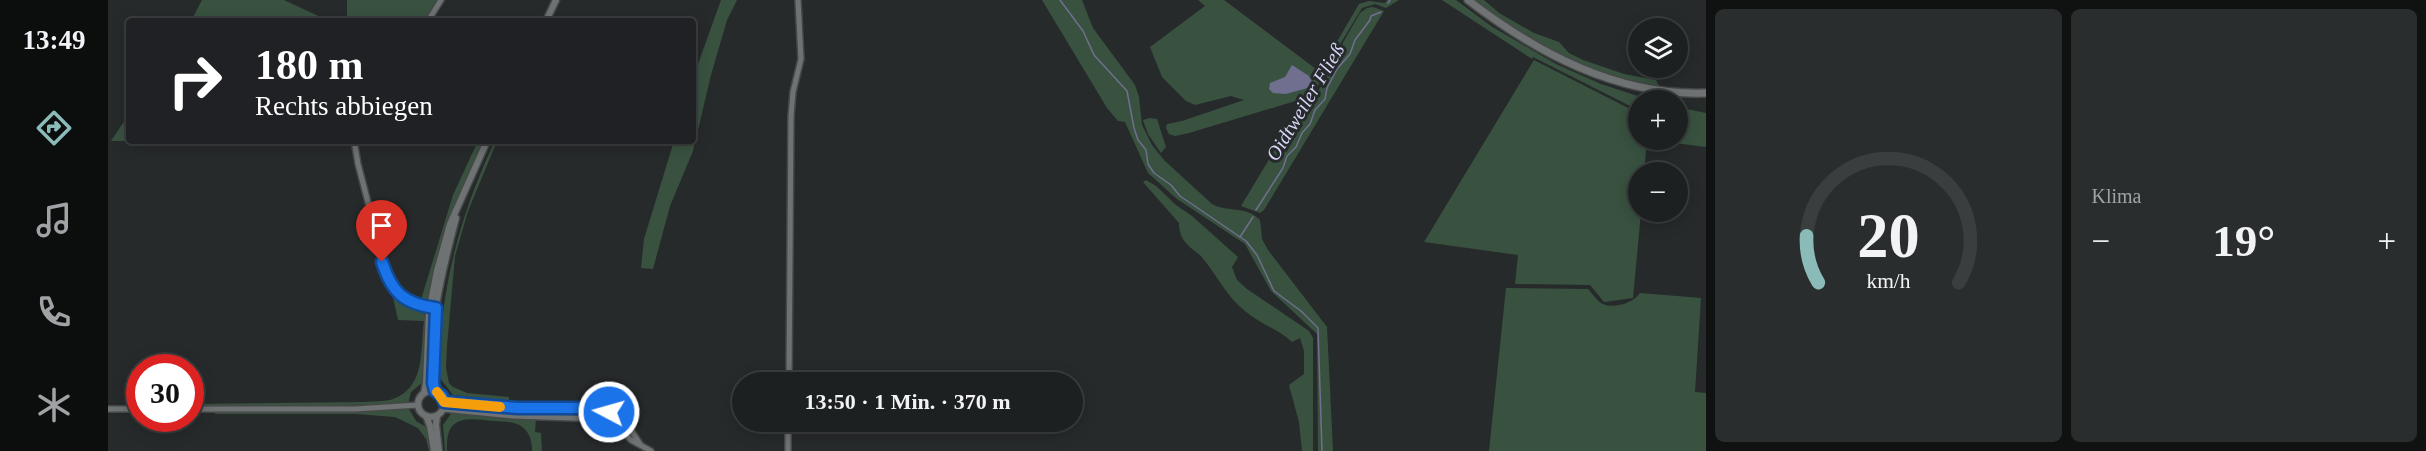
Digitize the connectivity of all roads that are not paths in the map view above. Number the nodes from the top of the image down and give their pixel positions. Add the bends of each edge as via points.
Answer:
1 (441, 0) edge
2 (556, 0) edge
3 (798, 0) edge
4 (1468, 0) edge
5 (430, 18) edge
6 (547, 18) edge
7 (1706, 93) edge
8 (356, 144) edge
9 (486, 144) edge
10 (433, 307) junction
11 (789, 372) edge
12 (435, 391) junction
13 (424, 393) junction
14 (444, 402) junction
15 (418, 405) junction
16 (108, 409) edge
17 (126, 409) edge
18 (204, 409) edge
19 (443, 409) junction
20 (426, 416) junction
21 (437, 416) junction
22 (788, 432) edge
23 (639, 448) edge
24 (434, 451) edge
25 (439, 451) edge
26 (651, 451) edge
27 (788, 451) edge

1 - 5 street
2 - 6 street
3 - 11 street via 801,59 790,128
4 - 7 main road via 1528,42 1607,79 1660,91
8 - 10 street via 388,279 397,294
9 - 10 street via 460,203
10 - 12 street
10 - 13 street
12 - 13 street
12 - 14 street
13 - 15 street
14 - 19 street
14 - 23 street via 606,411 627,424
15 - 18 street
15 - 20 street
16 - 17 street
19 - 21 street
19 - 23 street via 604,419 614,423
20 - 21 street
20 - 24 street
21 - 25 street
22 - 27 street
23 - 26 street

